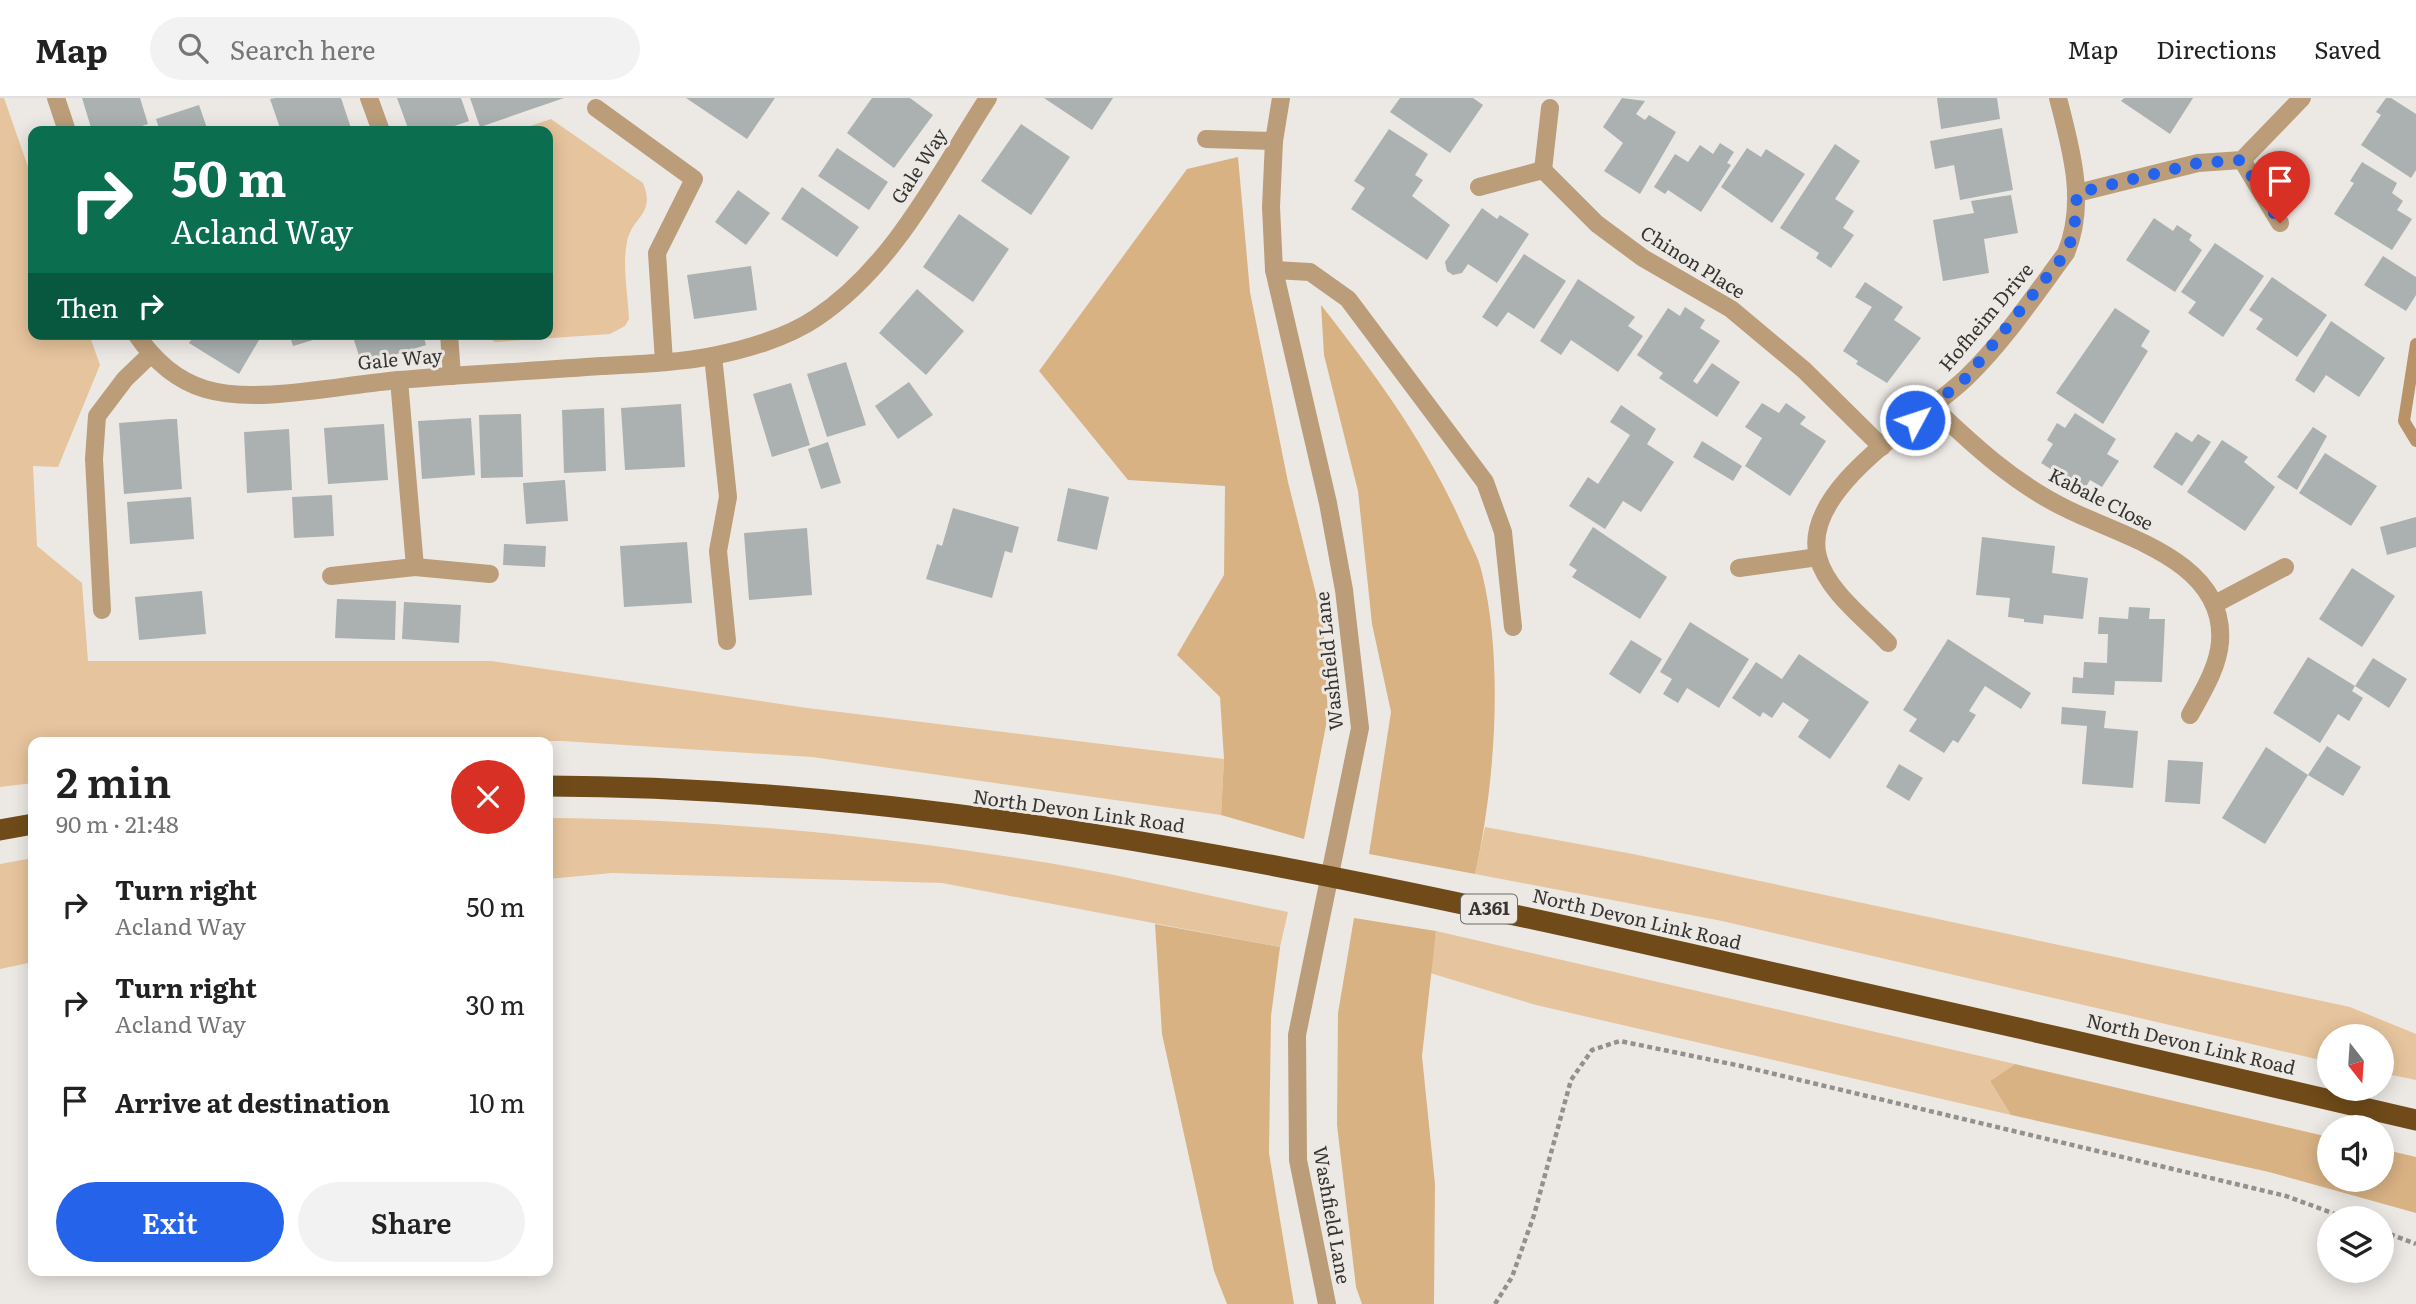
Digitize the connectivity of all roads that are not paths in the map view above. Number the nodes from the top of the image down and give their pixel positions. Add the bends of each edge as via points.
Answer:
1 (56, 98) edge
2 (369, 98) edge
3 (988, 98) edge
4 (1281, 98) edge
5 (2058, 98) edge
6 (2302, 98) edge
7 (596, 108) dead end
8 (1550, 108) dead end
9 (65, 126) edge
10 (379, 126) edge
11 (1206, 139) dead end
12 (1274, 141) junction
13 (2242, 160) junction
14 (1543, 170) junction
15 (1479, 187) dead end
16 (2077, 193) junction
17 (2280, 223) dead end
18 (1274, 270) junction
19 (140, 340) edge
20 (449, 340) edge
21 (150, 355) junction
22 (713, 356) junction
23 (664, 362) junction
24 (452, 376) junction
25 (399, 380) junction
26 (1931, 406) junction
27 (1882, 447) junction
28 (1818, 557) junction
29 (2285, 567) dead end
30 (415, 568) junction
31 (1739, 568) dead end
32 (490, 574) dead end
33 (331, 576) dead end
34 (2215, 604) junction
35 (102, 610) dead end
36 (1513, 627) dead end
37 (727, 641) dead end
38 (1888, 643) dead end
39 (2190, 715) dead end
40 (553, 786) edge
41 (28, 825) edge
42 (0, 830) edge
43 (2416, 1120) edge
44 (1327, 1304) edge

1 - 9 street
2 - 10 street
3 - 22 street, Gale Way via 894,243 857,286 814,319
4 - 12 street, Washfield Lane
5 - 16 street, Hofheim Drive
6 - 13 street
7 - 23 street via 694,179 657,253
8 - 14 street
11 - 12 street
12 - 18 street, Washfield Lane
13 - 16 street via 2198,163
13 - 17 street
14 - 15 street
14 - 27 street, Chinon Place via 1597,224 1633,251 1731,309 1804,370
16 - 26 street, Hofheim Drive via 2074,233 2066,253 1967,377
18 - 36 street via 1310,272 1348,299 1485,482 1503,532
18 - 44 street, Washfield Lane via 1328,503 1344,590 1360,728 1297,1035 1298,1160
19 - 21 street, Gale Way
20 - 24 street
21 - 25 street, Gale Way via 177,376 219,391 259,394
21 - 35 street via 97,416 94,459
22 - 23 street, Gale Way
22 - 37 street via 728,497 718,551
23 - 24 street, Gale Way
24 - 25 street, Gale Way
25 - 30 street
26 - 27 street, Hofheim Drive
26 - 34 street, Kabale Close via 1993,463 2066,509 2134,536 2192,574
27 - 28 street, Hofheim Drive via 1830,499 1818,529
28 - 31 street
28 - 38 street via 1834,587
29 - 34 street
30 - 32 street
30 - 33 street
34 - 39 street, Kabale Close via 2220,643 2213,672
40 - 43 highway, North Devon Link Road / A361 via 764,794 1183,849 1458,902
41 - 42 highway

